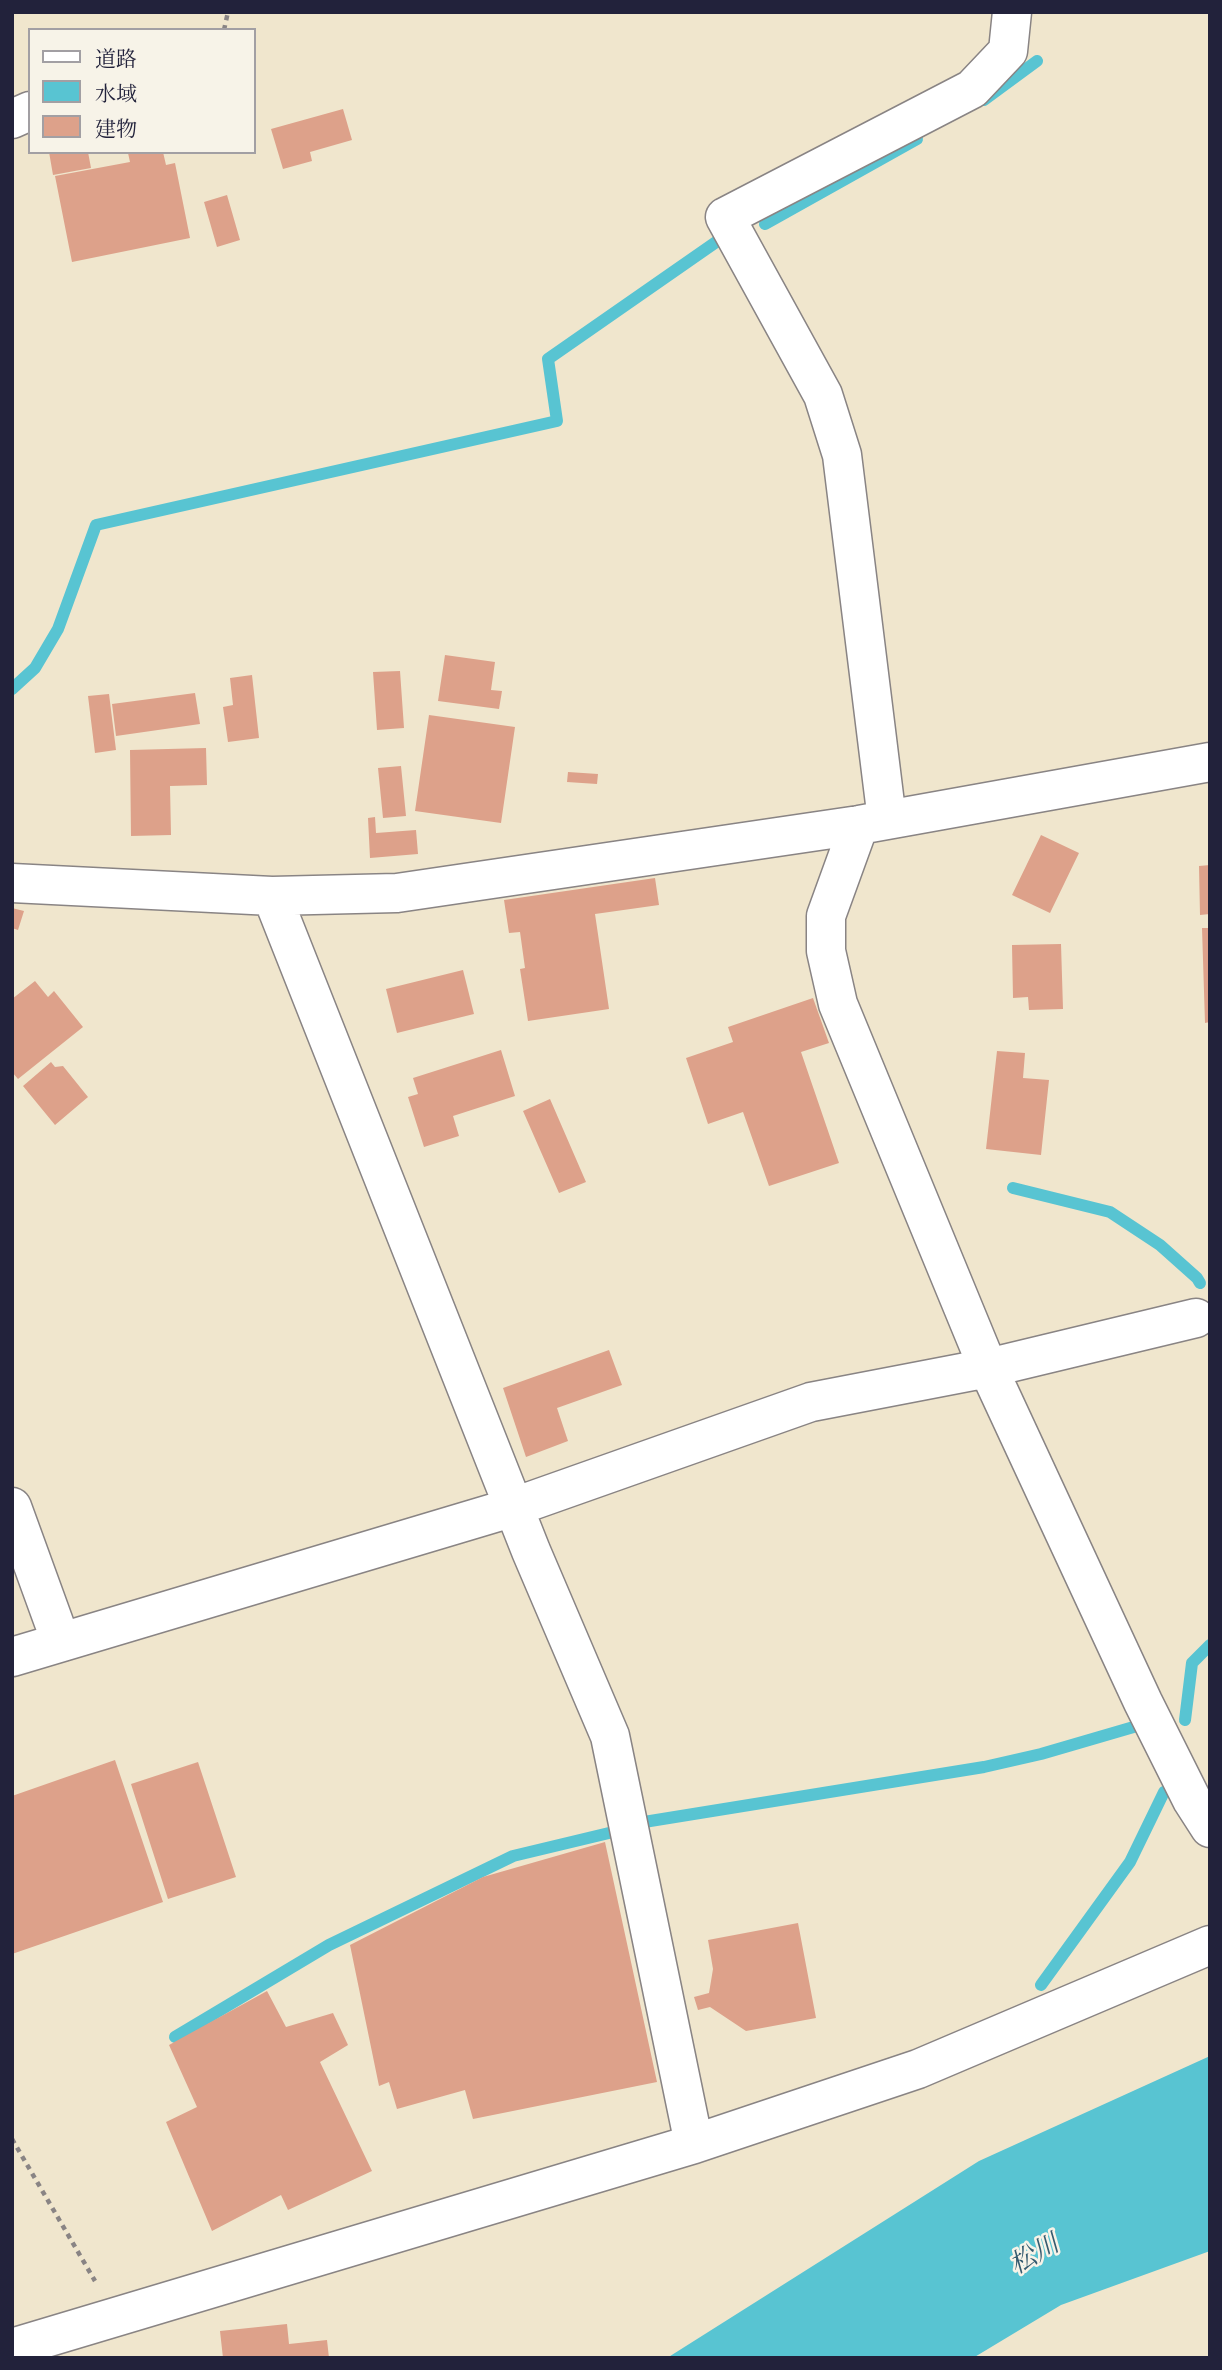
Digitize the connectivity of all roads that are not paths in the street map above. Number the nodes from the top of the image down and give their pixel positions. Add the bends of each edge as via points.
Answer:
1 (1012, 12) edge
2 (28, 112) edge
3 (12, 119) edge
4 (1210, 762) edge
5 (873, 822) junction
6 (12, 883) edge
7 (272, 896) junction
8 (1205, 1321) edge
9 (988, 1368) junction
10 (12, 1507) edge
11 (514, 1507) junction
12 (61, 1642) junction
13 (12, 1657) edge
14 (1210, 1828) edge
15 (1210, 1945) edge
16 (694, 2144) junction
17 (12, 2348) edge

1 - 5 street via 1008,51 972,89 726,217 823,395 842,455
2 - 3 street
4 - 5 street
5 - 7 street via 397,893
5 - 9 street via 826,916 826,951 838,1004
6 - 7 street
7 - 11 street
8 - 9 street
9 - 11 street via 811,1402
9 - 14 street via 1143,1702
10 - 12 street
11 - 12 street
11 - 16 street via 610,1736
12 - 13 street
15 - 16 street via 918,2069
16 - 17 street

